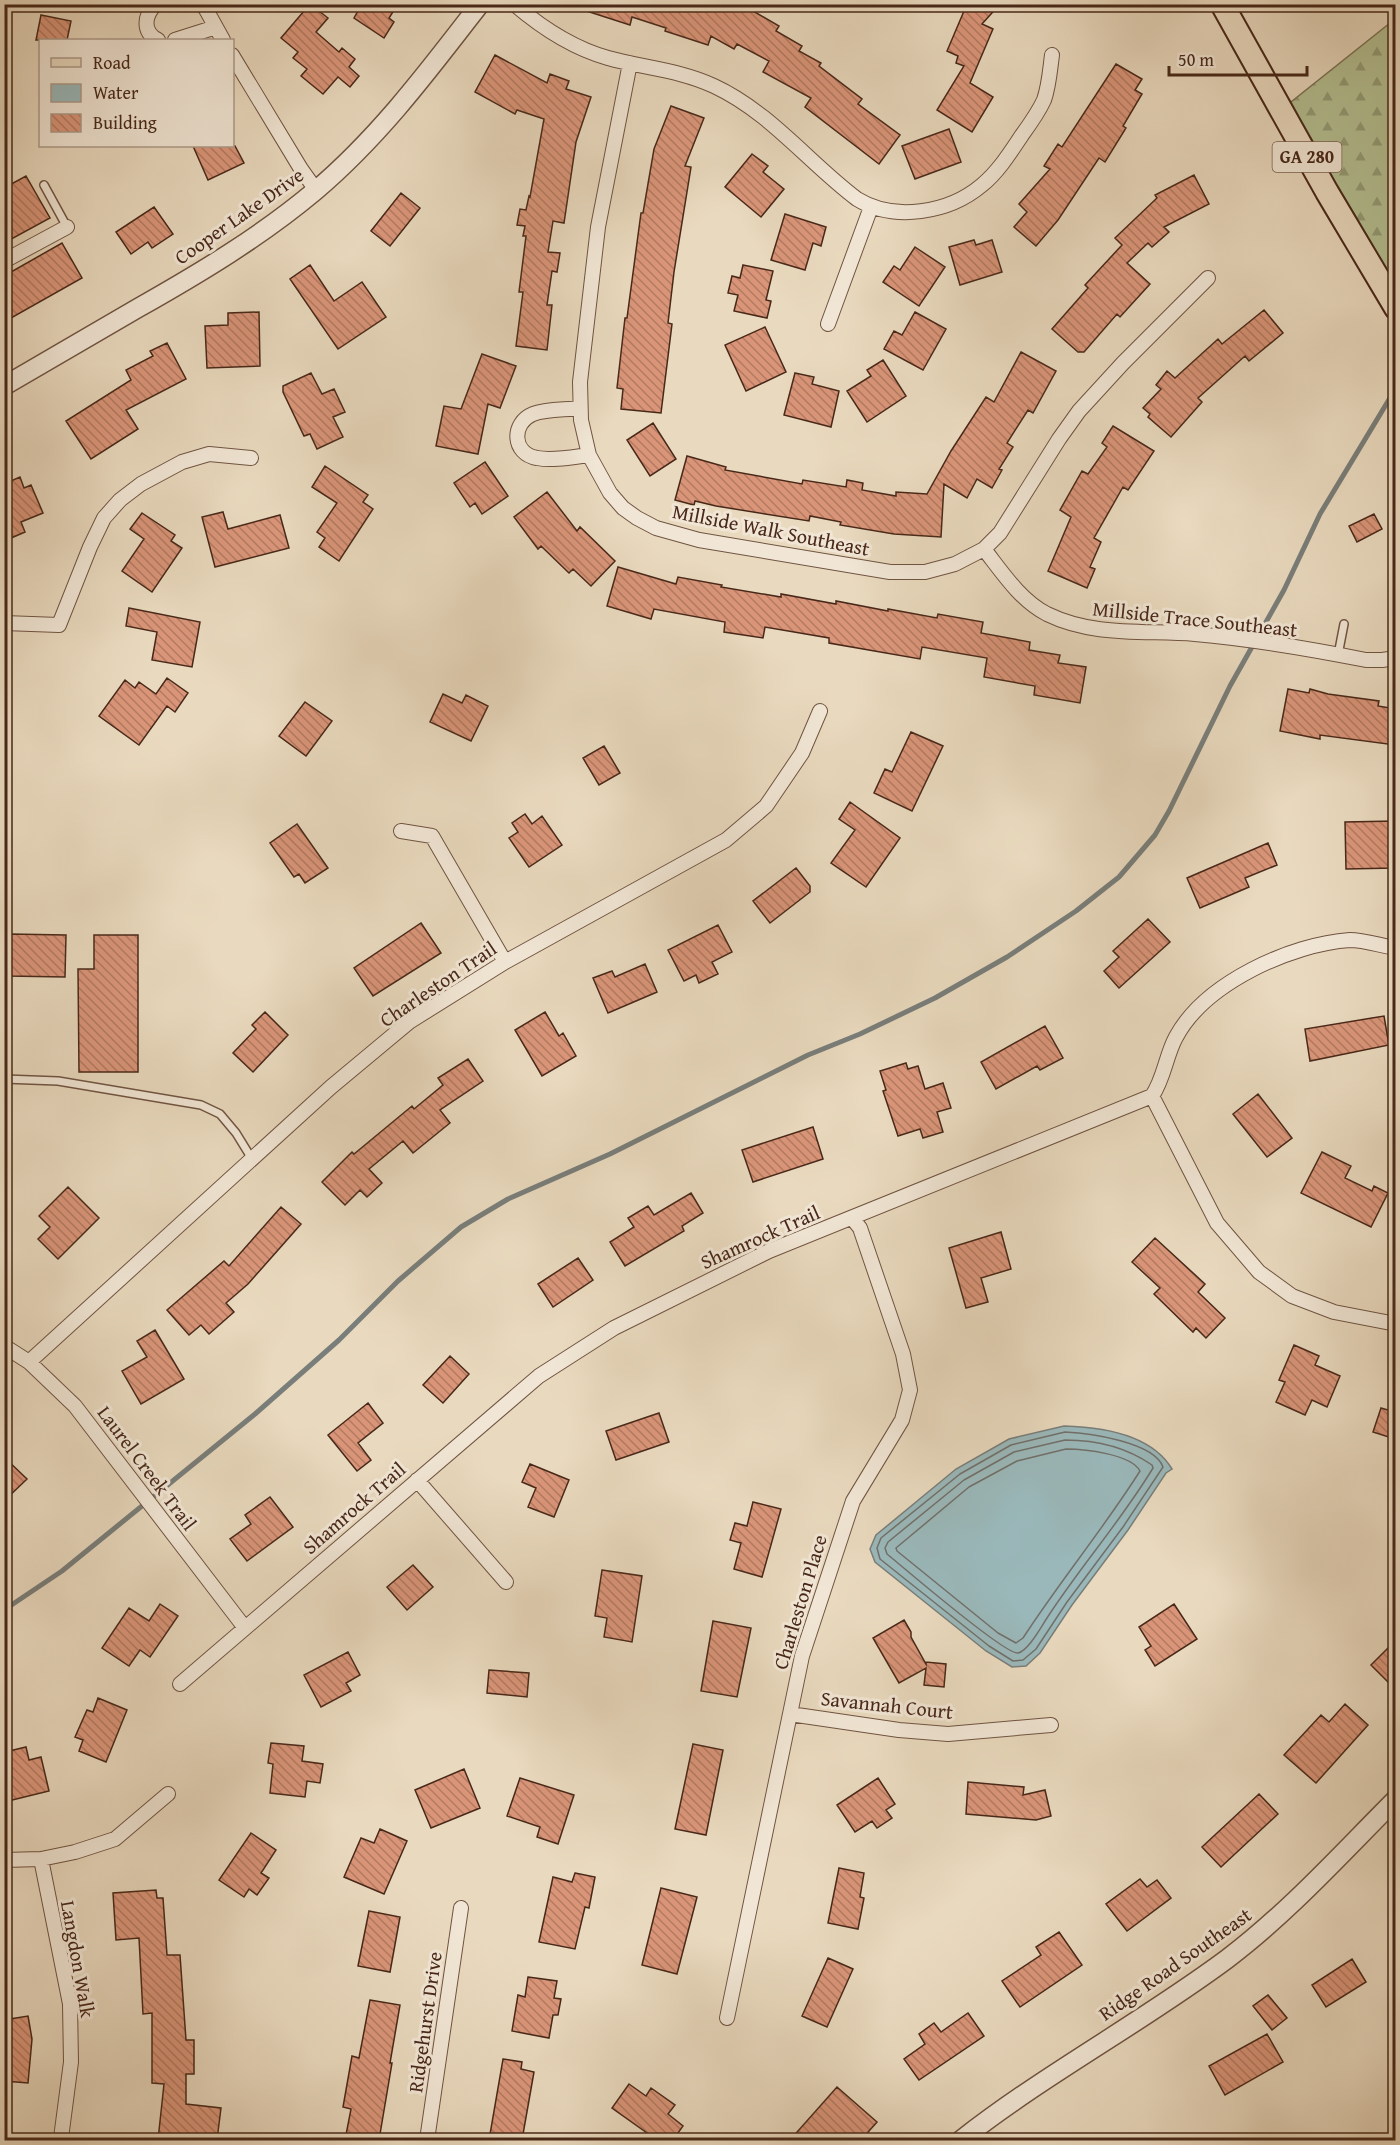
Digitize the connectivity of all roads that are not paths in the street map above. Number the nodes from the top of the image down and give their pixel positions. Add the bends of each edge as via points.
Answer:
1 (156, 4) edge
2 (203, 4) edge
3 (480, 4) edge
4 (514, 4) edge
5 (1222, 4) edge
6 (216, 27) junction
7 (156, 39) edge
8 (178, 39) edge
9 (223, 39) edge
10 (1052, 55) dead end
11 (234, 59) edge
12 (630, 63) junction
13 (44, 185) dead end
14 (316, 190) junction
15 (871, 207) junction
16 (67, 227) joint
17 (4, 261) edge
18 (1208, 278) dead end
19 (1395, 308) edge
20 (828, 324) dead end
21 (4, 386) edge
22 (580, 408) junction
23 (589, 455) junction
24 (251, 458) dead end
25 (984, 549) junction
26 (4, 622) edge
27 (1344, 624) dead end
28 (1338, 655) junction
29 (1395, 658) edge
30 (820, 711) dead end
31 (401, 831) dead end
32 (1395, 948) edge
33 (505, 962) junction
34 (4, 1079) edge
35 (1152, 1096) junction
36 (252, 1159) junction
37 (852, 1218) junction
38 (1395, 1324) edge
39 (4, 1346) edge
40 (29, 1362) junction
41 (417, 1480) junction
42 (506, 1582) dead end
43 (245, 1628) junction
44 (180, 1684) dead end
45 (790, 1714) junction
46 (1051, 1725) dead end
47 (168, 1794) dead end
48 (1395, 1799) edge
49 (40, 1859) junction
50 (4, 1860) edge
51 (461, 1908) dead end
52 (727, 2018) dead end
53 (61, 2138) dead end
54 (427, 2140) edge
55 (960, 2140) edge

1 - 7 street via 149,10 146,24
2 - 6 street
3 - 14 street, Cooper Lake Drive via 410,95
4 - 12 street via 567,42
5 - 19 main road, GA 280
6 - 8 street
6 - 9 street
10 - 15 street via 1048,85 1038,113 1004,162 981,186 951,204 932,209 893,212
11 - 14 street
12 - 15 street via 685,74 732,95 842,188
12 - 22 street, Millside Walk Southeast via 598,227
13 - 16 lane
14 - 21 street, Cooper Lake Drive via 224,259
15 - 20 street
16 - 17 street
18 - 25 street, Millside Walk Southeast via 1079,411 1000,533
22 - 23 street, Millside Walk Southeast
22 - 23 street via 535,413 526,418 517,436 518,445 540,459
23 - 25 street, Millside Walk Southeast via 601,480 623,508 678,536 908,573 941,569
24 - 26 street via 209,454 182,462 141,484 104,518 59,625
25 - 28 street, Millside Trace Southeast via 1031,603 1082,627 1225,637
27 - 28 lane
28 - 29 street, Millside Trace Southeast via 1366,660
30 - 33 street, Charleston Trail via 802,753 766,806 726,840
31 - 33 street via 432,836
32 - 35 street via 1352,940 1303,950 1228,983 1197,1007 1176,1037
33 - 36 street, Charleston Trail via 409,1022
34 - 36 lane via 58,1081 201,1105 220,1114
35 - 37 street, Shamrock Trail
35 - 38 street via 1216,1223 1259,1272 1292,1296 1334,1312
36 - 40 street, Charleston Trail
37 - 41 street, Shamrock Trail via 769,1251 614,1329 538,1376
37 - 45 street, Charleston Place via 860,1228 900,1344 910,1390 902,1420 853,1501 802,1656
39 - 40 street, Laurel Creek Trail
40 - 43 street, Laurel Creek Trail via 75,1406
41 - 42 street
41 - 43 street, Shamrock Trail
43 - 44 street, Shamrock Trail
45 - 46 street, Savannah Court via 948,1734
45 - 52 street, Charleston Place
47 - 49 street via 115,1839
48 - 55 street, Ridge Road Southeast via 1267,1927 1200,1978
49 - 50 street
49 - 53 street, Langdon Walk via 70,2004 71,2062
51 - 54 street, Ridgehurst Drive

